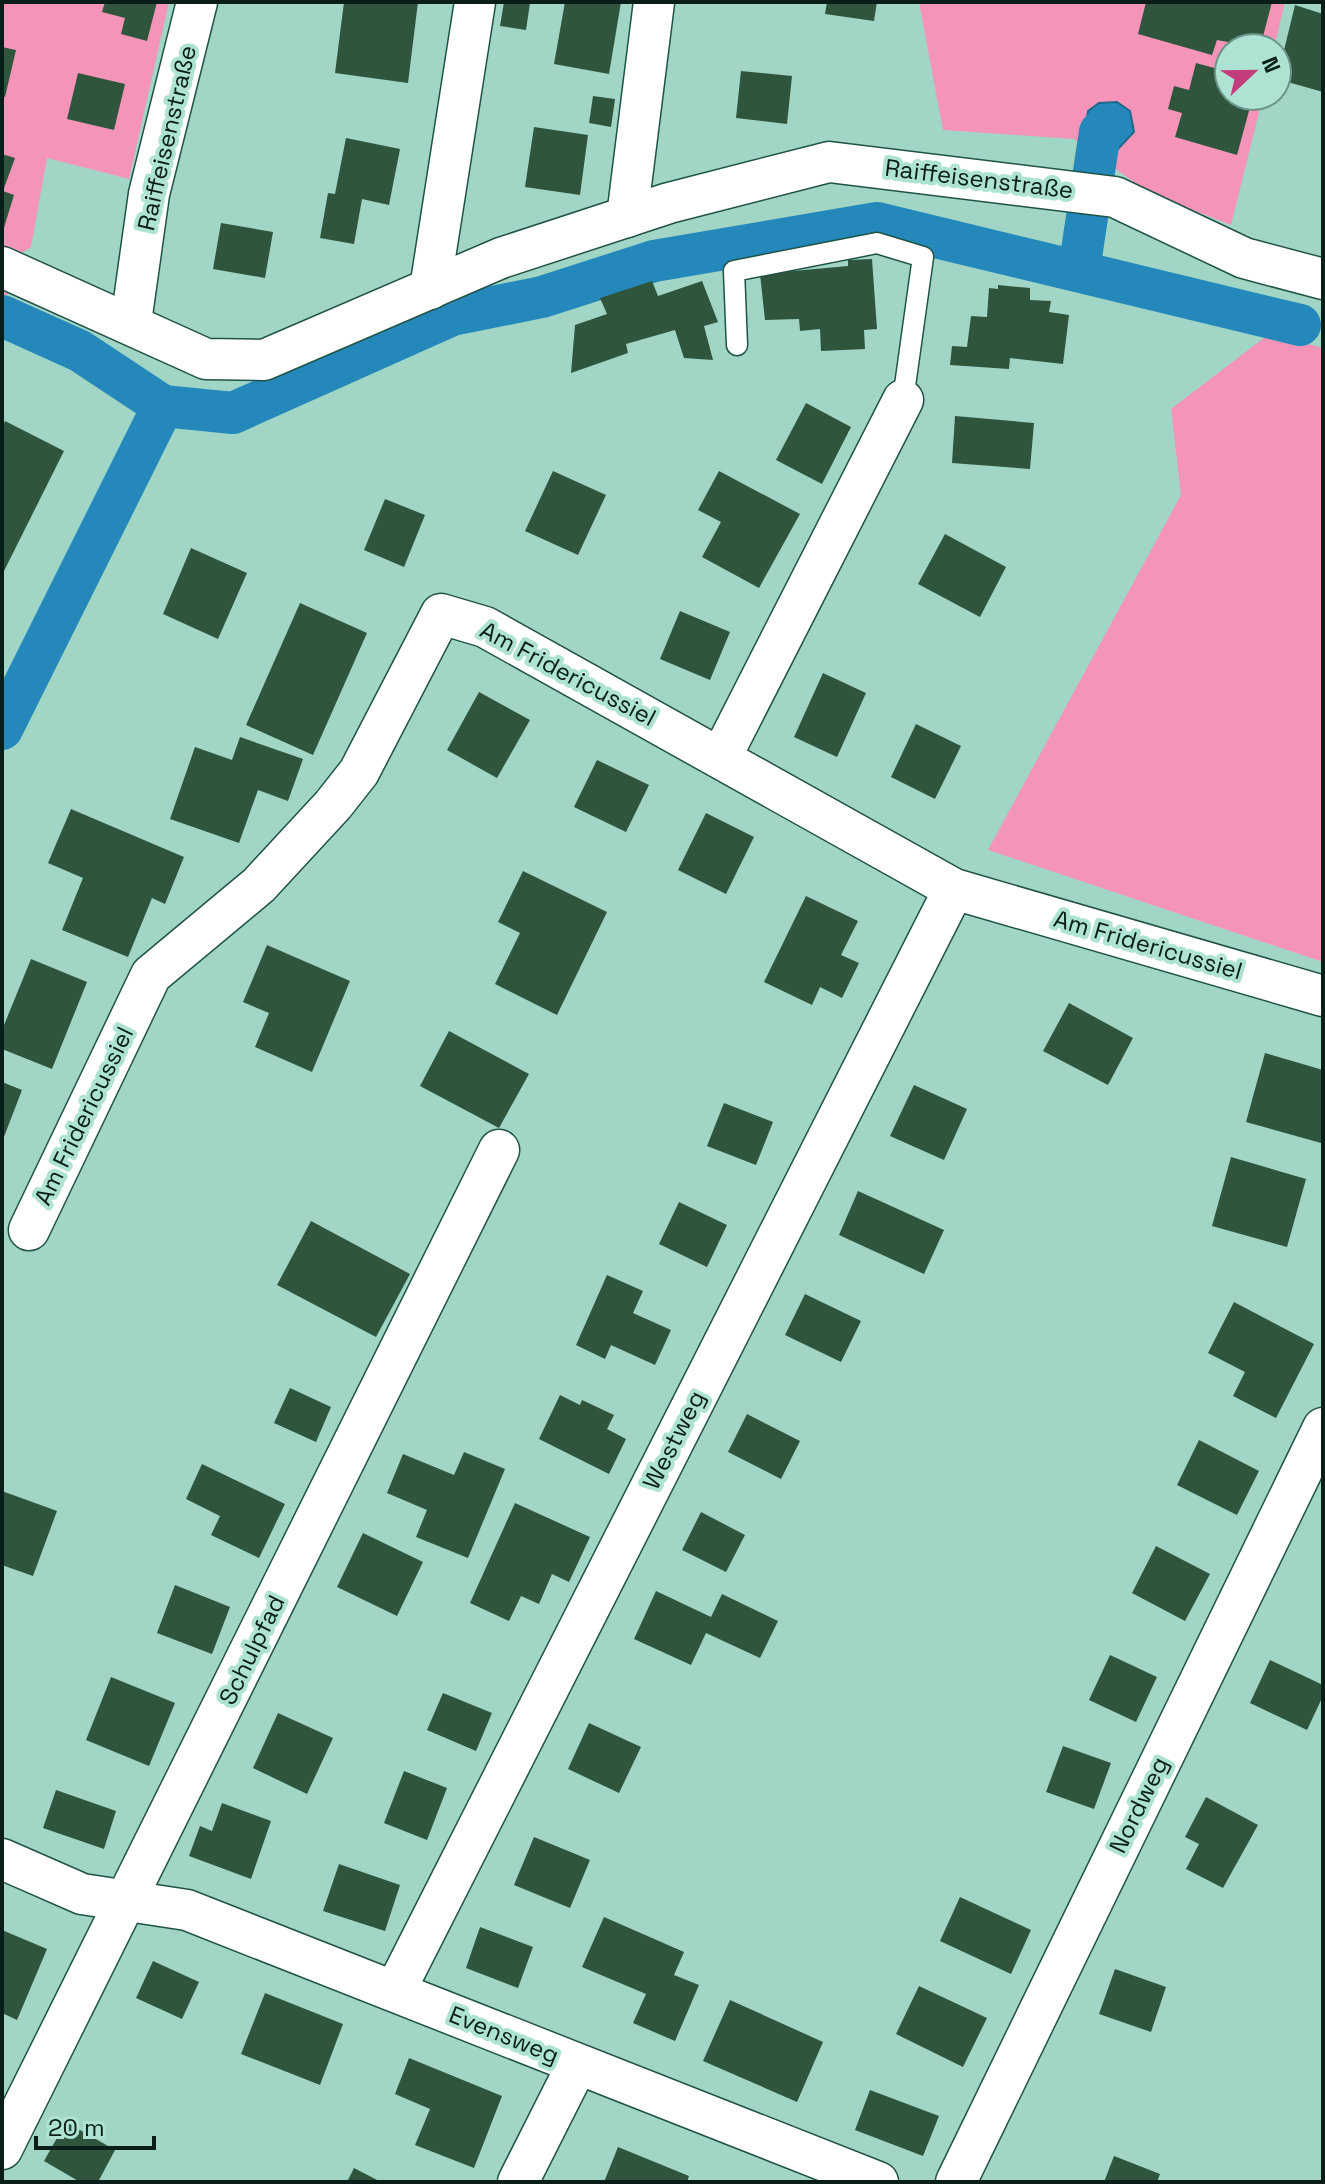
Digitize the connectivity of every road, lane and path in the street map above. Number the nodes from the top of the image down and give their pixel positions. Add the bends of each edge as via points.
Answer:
1 (197, 2) edge
2 (475, 2) edge
3 (654, 2) edge
4 (627, 217) junction
5 (2, 267) edge
6 (1323, 279) edge
7 (430, 289) junction
8 (131, 322) junction
9 (737, 345) dead end
10 (903, 400) joint
11 (721, 757) junction
12 (954, 889) junction
13 (1323, 996) edge
14 (499, 1150) dead end
15 (29, 1230) dead end
16 (1323, 1428) edge
17 (2, 1859) edge
18 (127, 1903) junction
19 (395, 1991) junction
20 (577, 2065) junction
21 (2, 2149) edge
22 (518, 2182) edge
23 (878, 2182) edge
24 (956, 2182) edge

1 - 8 street, Raiffeisenstraße via 149,194
2 - 7 street
3 - 4 street
4 - 6 street, Raiffeisenstraße via 829,162 1115,197 1244,258
4 - 7 street, Raiffeisenstraße via 501,258
5 - 8 street, Raiffeisenstraße
7 - 8 street, Raiffeisenstraße via 264,360 206,359
9 - 10 lane via 734,271 877,243 923,257
10 - 11 street
11 - 12 street, Am Fridericussiel
11 - 15 street, Am Fridericussiel via 485,627 441,614 359,772 333,805 259,885 151,975
12 - 13 street, Am Fridericussiel
12 - 19 street, Westweg
14 - 18 street, Schulpfad
16 - 24 street, Nordweg
17 - 18 street, Evensweg via 82,1894
18 - 19 street, Evensweg via 187,1910
18 - 21 street, Schulpfad
19 - 20 street, Evensweg
20 - 22 street
20 - 23 street, Evensweg

